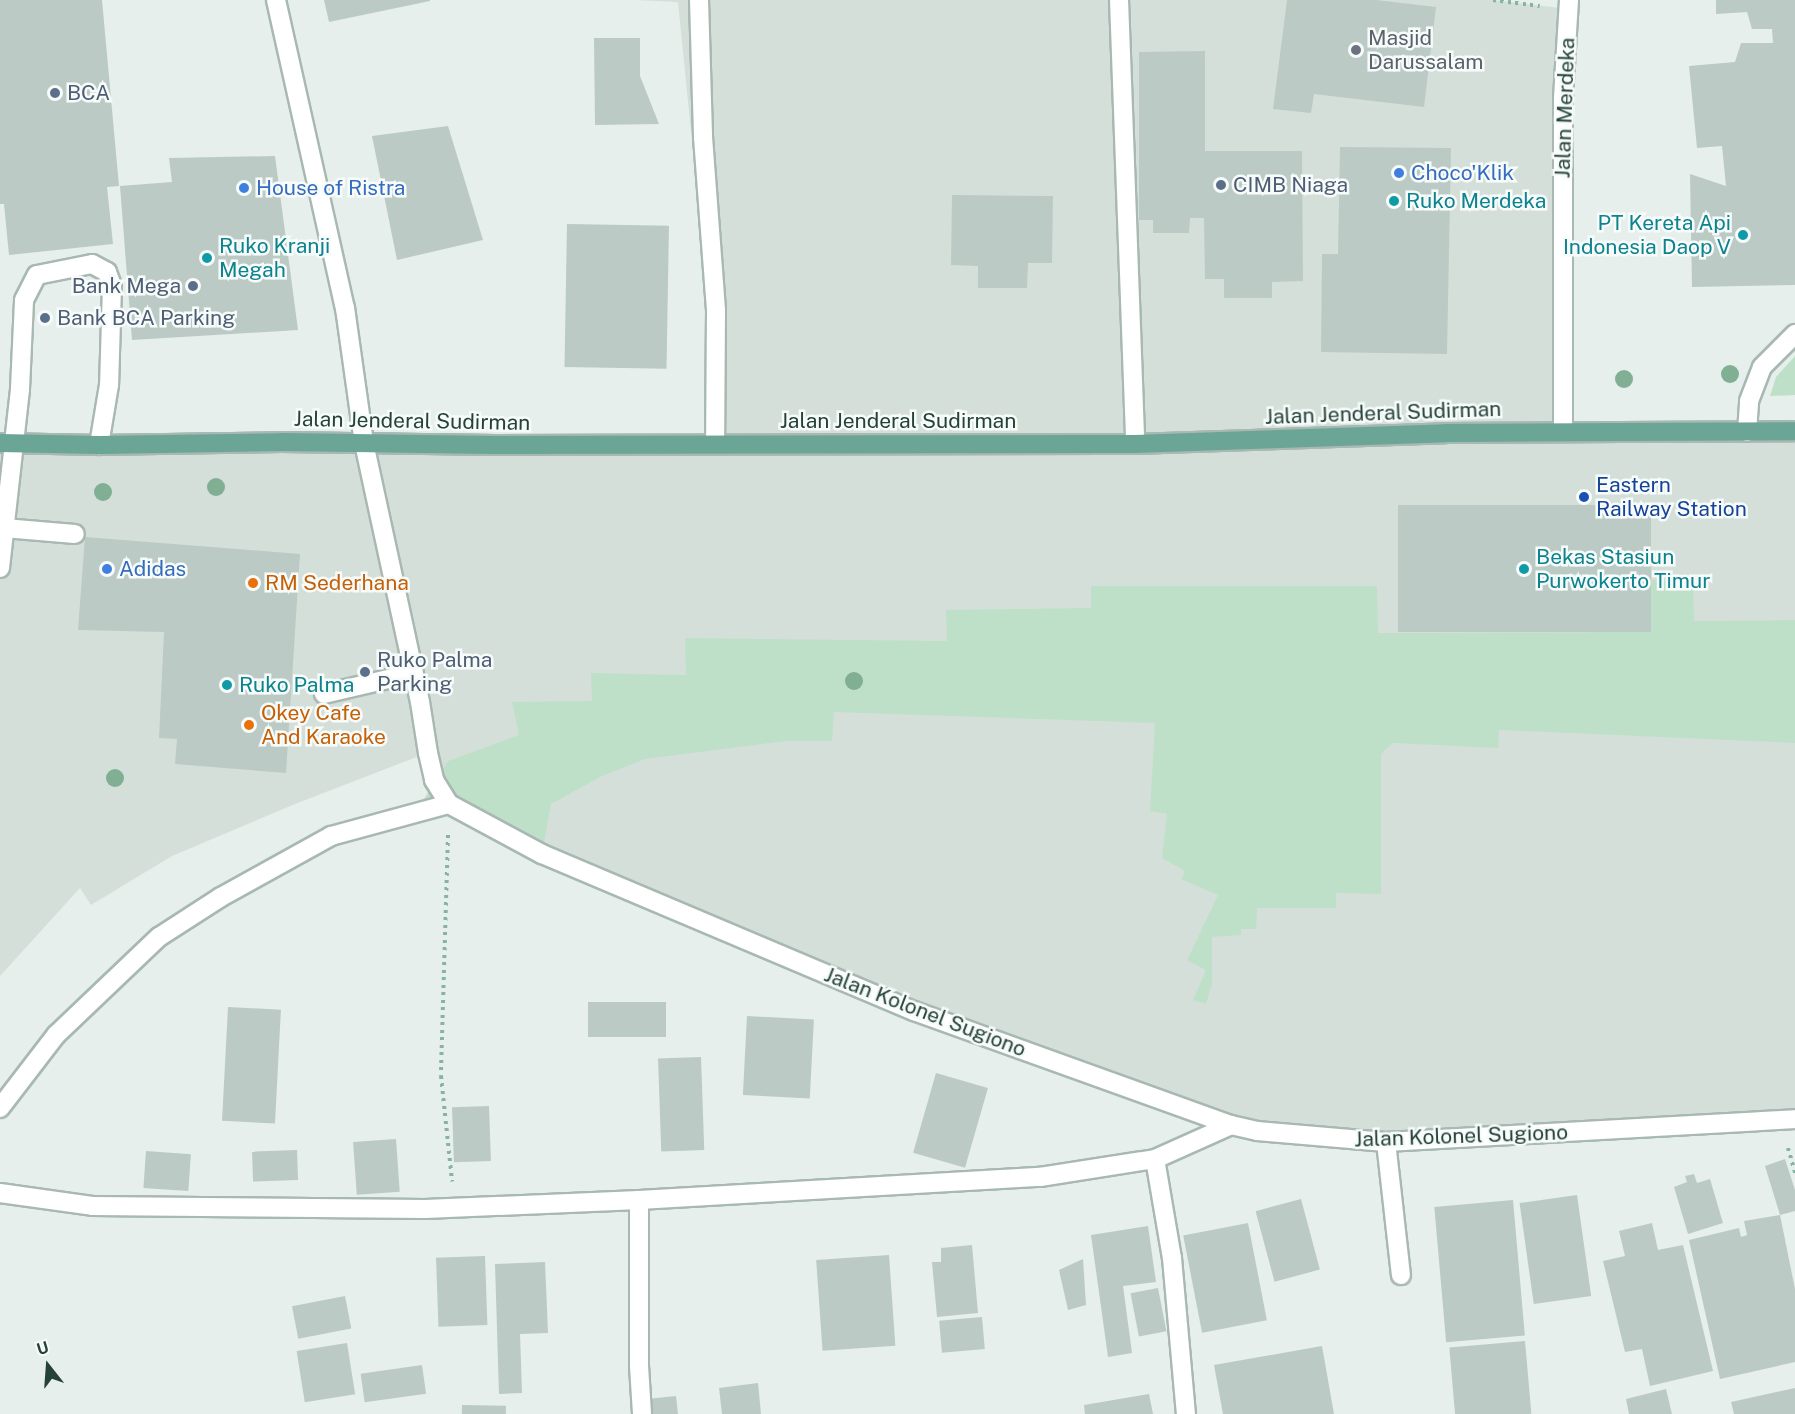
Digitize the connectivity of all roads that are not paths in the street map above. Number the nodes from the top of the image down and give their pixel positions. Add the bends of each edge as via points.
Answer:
1 (276, 0) edge
2 (699, 0) edge
3 (1119, 0) edge
4 (1569, 5) edge
5 (1795, 334) edge
6 (1563, 431) junction
7 (1795, 431) edge
8 (1747, 432) junction
9 (7, 443) edge
10 (364, 443) junction
11 (715, 443) junction
12 (1135, 444) junction
13 (99, 445) junction
14 (4, 528) junction
15 (75, 534) dead end
16 (0, 568) edge
17 (414, 673) junction
18 (324, 694) dead end
19 (449, 804) junction
20 (0, 1108) edge
21 (1795, 1119) edge
22 (1231, 1125) junction
23 (1386, 1142) junction
24 (1155, 1159) junction
25 (0, 1193) edge
26 (639, 1200) junction
27 (1401, 1275) dead end
28 (642, 1414) edge
29 (1186, 1414) edge

1 - 10 street via 345,308
2 - 11 street via 716,311
3 - 12 street
4 - 6 street, Jalan Merdeka via 1563,98
5 - 8 street via 1762,367 1749,401
6 - 8 main road, Jalan Jenderal Sudirman
6 - 12 main road, Jalan Jenderal Sudirman
7 - 8 main road, Jalan Jenderal Sudirman
9 - 13 main road, Jalan Jenderal Sudirman
9 - 13 street via 24,300 37,275 92,264 107,272 112,286 108,385
9 - 14 street
10 - 11 main road, Jalan Jenderal Sudirman
10 - 13 main road, Jalan Jenderal Sudirman
10 - 17 street
11 - 12 main road, Jalan Jenderal Sudirman
14 - 15 street
14 - 16 street
17 - 18 street
17 - 19 street via 434,780
19 - 20 street via 331,836 221,897 159,937 56,1035
19 - 22 street, Jalan Kolonel Sugiono via 542,854 914,1011
21 - 23 street, Jalan Kolonel Sugiono
22 - 23 street, Jalan Kolonel Sugiono via 1290,1135
22 - 24 street
23 - 27 street
24 - 26 street via 1040,1177
24 - 29 street via 1172,1258
25 - 26 street via 92,1206 455,1208
26 - 28 street

